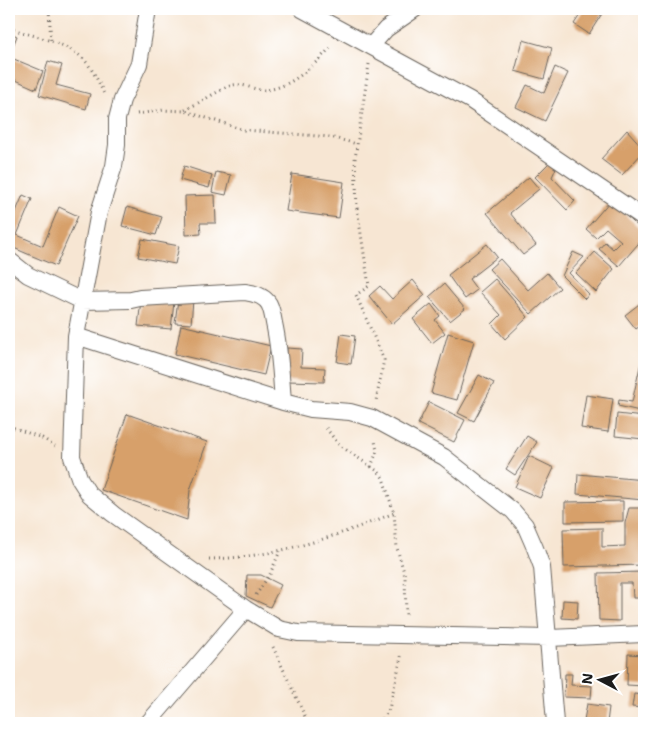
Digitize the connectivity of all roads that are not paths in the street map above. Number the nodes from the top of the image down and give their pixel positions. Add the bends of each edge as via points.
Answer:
1 (148, 9) edge
2 (302, 9) edge
3 (414, 9) edge
4 (371, 46) junction
5 (644, 218) edge
6 (9, 260) edge
7 (82, 300) junction
8 (76, 336) junction
9 (282, 402) junction
10 (253, 613) junction
11 (644, 634) edge
12 (548, 638) junction
13 (148, 723) edge
14 (555, 723) edge

1 - 7 street via 139,64 117,119 114,166 99,212
2 - 4 street
3 - 4 street via 386,29
4 - 5 street via 470,100
6 - 7 street via 28,275
7 - 8 street
7 - 9 street via 253,293 268,304 278,340
8 - 9 street
8 - 10 street via 72,458 80,480 89,494 113,514
9 - 12 street via 372,418 444,457 513,511 525,525 542,567
10 - 12 street via 279,630 298,633
10 - 13 street
11 - 12 street
12 - 14 street

